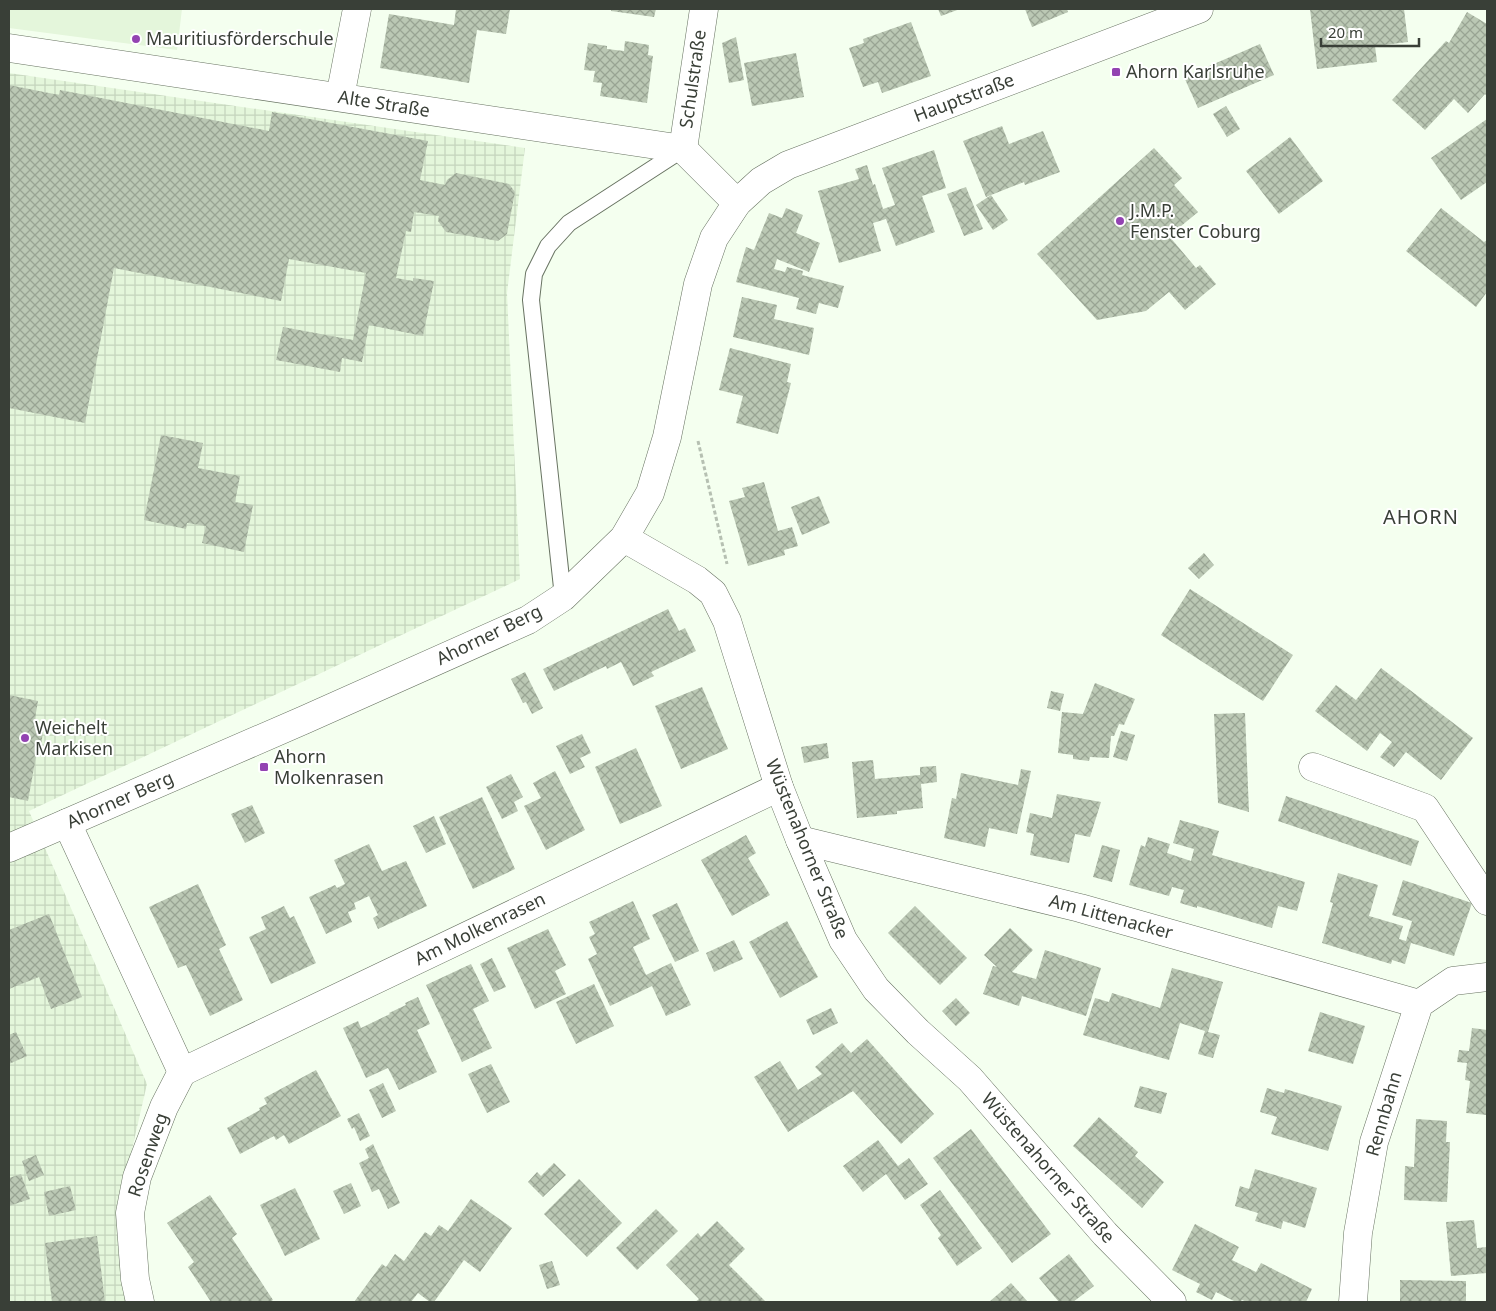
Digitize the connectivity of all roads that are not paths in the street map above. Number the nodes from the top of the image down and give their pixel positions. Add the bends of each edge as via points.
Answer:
1 (357, 9) edge
2 (704, 9) edge
3 (1199, 9) edge
4 (9, 48) edge
5 (340, 97) junction
6 (683, 149) junction
7 (738, 203) junction
8 (624, 538) junction
9 (563, 597) junction
10 (1313, 767) dead end
11 (779, 787) junction
12 (67, 823) junction
13 (800, 840) junction
14 (9, 848) edge
15 (1487, 902) edge
16 (1487, 977) edge
17 (1419, 1004) junction
18 (182, 1072) junction
19 (140, 1302) edge
20 (1172, 1302) edge
21 (1353, 1302) edge

1 - 5 street
2 - 6 street, Schulstraße
3 - 7 street, Hauptstraße via 788,165 761,181
4 - 5 street, Alte Straße
5 - 6 street, Alte Straße
6 - 7 street
6 - 9 lane via 569,223 548,246 534,274 531,300
7 - 8 street, Ahorner Berg via 714,238 698,284 668,437 650,493
8 - 9 street, Ahorner Berg
8 - 11 street, Wüstenahorner Straße via 697,580 713,594 728,620
9 - 12 street, Ahorner Berg via 528,620
10 - 15 street via 1425,808
11 - 13 street, Wüstenahorner Straße
11 - 18 street, Am Molkenrasen
12 - 14 street, Ahorner Berg
12 - 18 street
13 - 17 street, Am Littenacker via 1080,908
13 - 20 street, Wüstenahorner Straße via 843,940 876,989 970,1080 1106,1234
16 - 17 street via 1453,981
17 - 21 street, Rennbahn via 1374,1142 1358,1233
18 - 19 street, Rosenweg via 164,1107 137,1177 130,1213 134,1279

